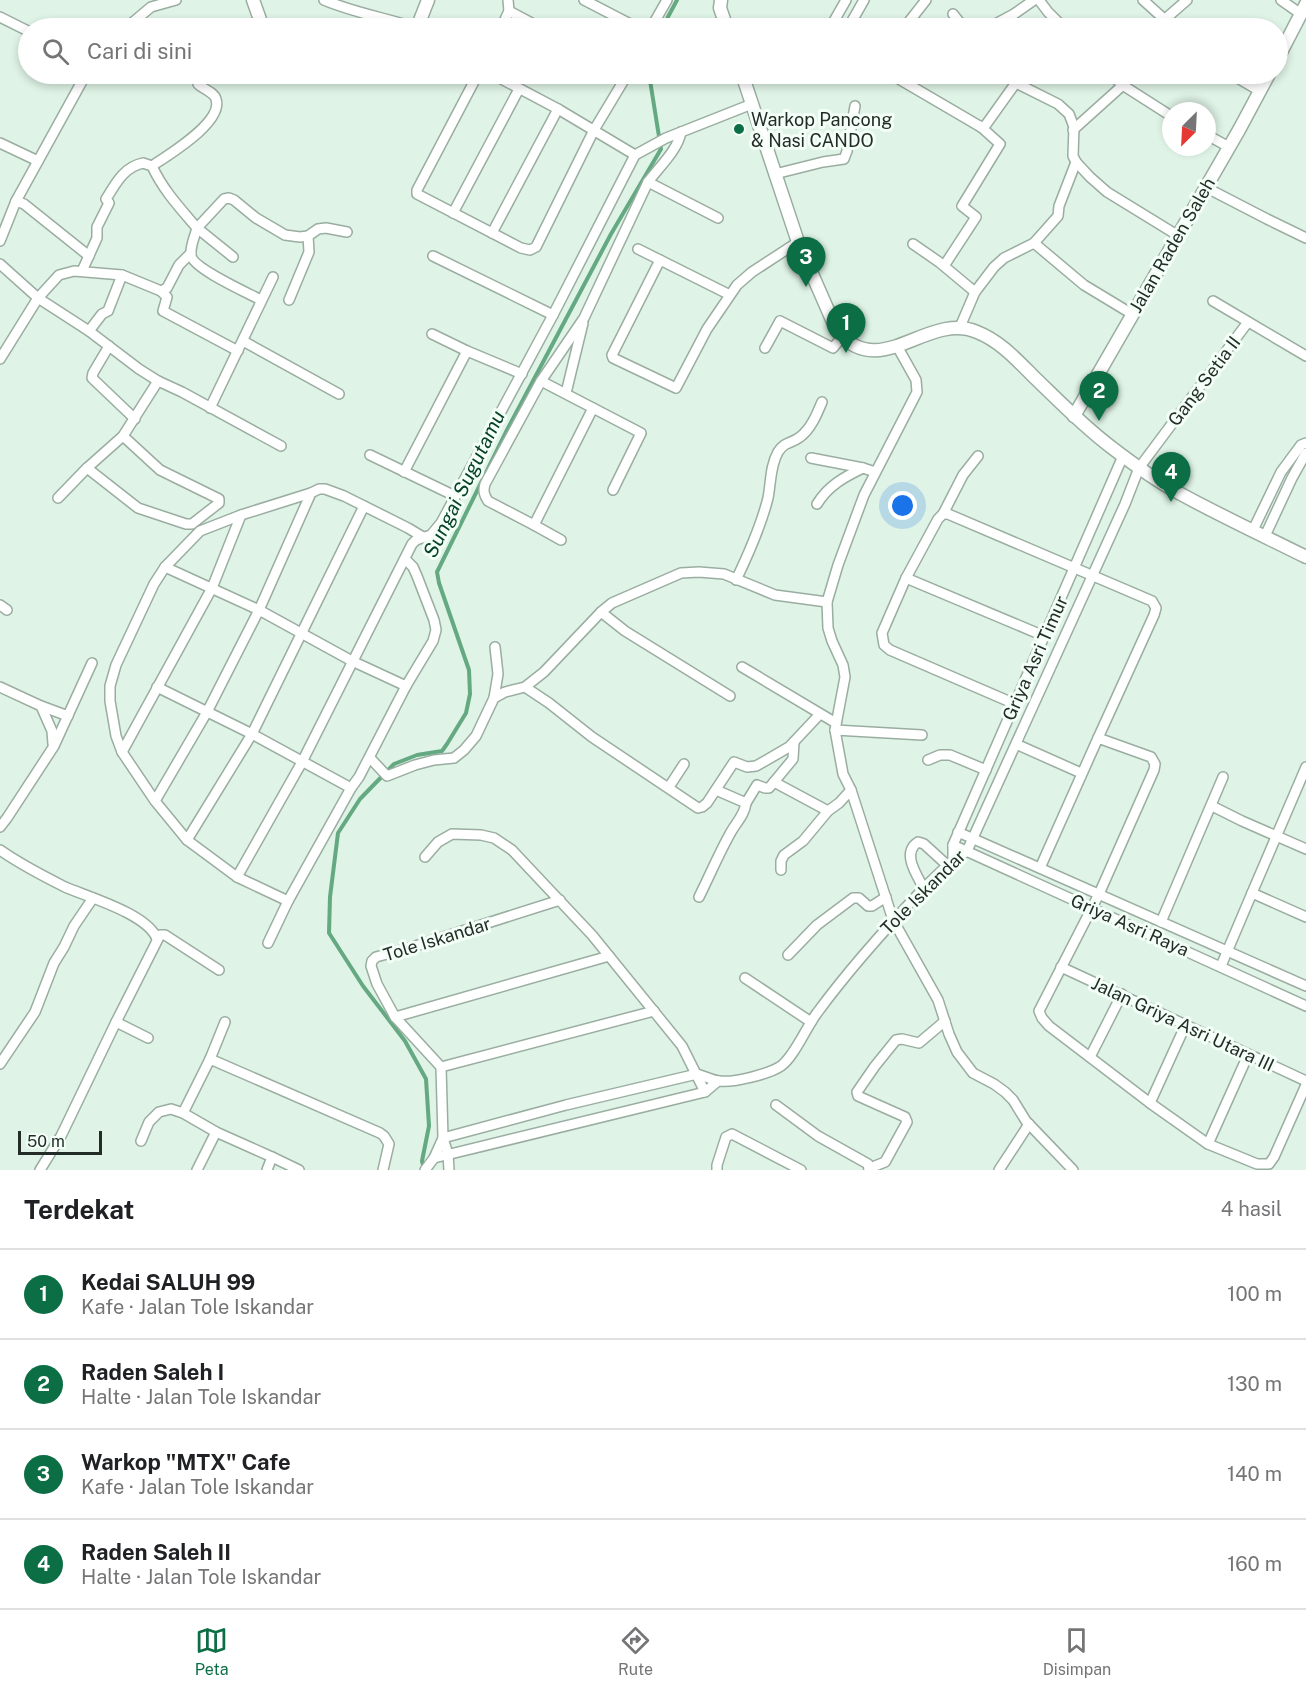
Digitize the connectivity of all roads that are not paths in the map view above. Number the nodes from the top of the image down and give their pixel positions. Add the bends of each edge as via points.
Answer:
1 (176, 0) edge
2 (253, 0) edge
3 (324, 0) edge
4 (428, 0) edge
5 (508, 0) edge
6 (584, 0) edge
7 (667, 0) edge
8 (721, 0) edge
9 (846, 0) edge
10 (864, 0) edge
11 (926, 0) edge
12 (1034, 0) edge
13 (1039, 0) edge
14 (1143, 0) edge
15 (1187, 0) edge
16 (1281, 0) edge
17 (509, 11) junction
18 (953, 14) dead end
19 (1302, 16) edge
20 (0, 17) edge
21 (138, 18) edge
22 (259, 18) edge
23 (379, 18) edge
24 (421, 18) edge
25 (506, 18) edge
26 (522, 18) edge
27 (619, 18) edge
28 (657, 18) edge
29 (724, 18) edge
30 (836, 18) edge
31 (854, 18) edge
32 (912, 18) edge
33 (956, 18) edge
34 (1007, 18) edge
35 (1054, 18) edge
36 (1161, 18) edge
37 (1175, 18) edge
38 (18, 26) edge
39 (1288, 40) edge
40 (80, 84) edge
41 (198, 84) edge
42 (473, 84) edge
43 (510, 84) edge
44 (620, 84) edge
45 (745, 84) edge
46 (908, 84) edge
47 (1111, 84) edge
48 (1127, 84) edge
49 (1248, 84) edge
50 (1264, 84) edge
51 (519, 89) junction
52 (1260, 91) junction
53 (752, 104) junction
54 (855, 106) dead end
55 (558, 109) junction
56 (1162, 110) edge
57 (980, 126) junction
58 (594, 130) junction
59 (1073, 130) junction
60 (681, 132) junction
61 (1216, 140) edge
62 (0, 143) edge
63 (1229, 147) junction
64 (637, 153) junction
65 (38, 161) junction
66 (1076, 162) junction
67 (152, 166) junction
68 (775, 174) junction
69 (648, 182) junction
70 (1205, 187) junction
71 (16, 201) junction
72 (453, 213) junction
73 (718, 218) dead end
74 (197, 228) junction
75 (347, 232) dead end
76 (492, 233) junction
77 (1177, 235) junction
78 (308, 236) junction
79 (1306, 238) edge
80 (0, 241) edge
81 (798, 242) junction
82 (913, 243) dead end
83 (1034, 243) junction
84 (638, 249) dead end
85 (190, 253) junction
86 (89, 256) junction
87 (433, 256) dead end
88 (233, 257) dead end
89 (660, 260) junction
90 (0, 264) edge
91 (944, 266) junction
92 (81, 272) junction
93 (122, 275) junction
94 (273, 277) dead end
95 (161, 291) junction
96 (975, 292) junction
97 (730, 295) junction
98 (38, 298) junction
99 (261, 300) junction
100 (289, 300) dead end
101 (1213, 301) dead end
102 (1132, 314) junction
103 (553, 315) junction
104 (584, 318) junction
105 (1248, 322) junction
106 (960, 327) junction
107 (89, 331) junction
108 (432, 334) dead end
109 (842, 337) junction
110 (243, 341) junction
111 (109, 346) junction
112 (897, 346) junction
113 (765, 348) dead end
114 (238, 351) junction
115 (467, 351) junction
116 (1306, 356) edge
117 (0, 359) edge
118 (522, 374) junction
119 (158, 381) junction
120 (541, 381) junction
121 (566, 393) junction
122 (339, 394) dead end
123 (822, 402) dead end
124 (210, 408) junction
125 (592, 408) junction
126 (1074, 416) junction
127 (135, 419) junction
128 (123, 436) junction
129 (1306, 443) edge
130 (281, 446) dead end
131 (1306, 453) edge
132 (370, 455) dead end
133 (978, 456) dead end
134 (1123, 456) junction
135 (811, 458) dead end
136 (87, 468) junction
137 (863, 468) junction
138 (1139, 468) junction
139 (404, 472) junction
140 (875, 472) junction
141 (613, 490) dead end
142 (312, 493) junction
143 (455, 496) junction
144 (58, 498) dead end
145 (817, 504) dead end
146 (364, 506) junction
147 (241, 514) junction
148 (943, 514) junction
149 (534, 525) junction
150 (1253, 530) junction
151 (1265, 536) junction
152 (423, 537) junction
153 (561, 540) dead end
154 (1306, 557) edge
155 (405, 559) junction
156 (165, 567) junction
157 (1075, 568) junction
158 (1091, 575) junction
159 (906, 578) junction
160 (736, 580) junction
161 (212, 588) junction
162 (827, 602) junction
163 (260, 610) junction
164 (601, 612) junction
165 (301, 634) junction
166 (1044, 636) junction
167 (495, 647) dead end
168 (352, 661) junction
169 (92, 663) dead end
170 (742, 667) dead end
171 (406, 686) junction
172 (0, 687) edge
173 (157, 687) junction
174 (525, 687) junction
175 (730, 696) dead end
176 (494, 698) junction
177 (1015, 704) junction
178 (40, 705) junction
179 (207, 712) junction
180 (820, 714) junction
181 (68, 716) junction
182 (835, 727) junction
183 (252, 734) junction
184 (922, 735) dead end
185 (1098, 738) junction
186 (794, 742) junction
187 (1016, 744) junction
188 (54, 746) junction
189 (122, 752) junction
190 (372, 760) junction
191 (928, 760) dead end
192 (302, 762) junction
193 (684, 764) dead end
194 (1306, 769) edge
195 (986, 770) junction
196 (1081, 773) junction
197 (1223, 777) dead end
198 (774, 782) junction
199 (669, 787) junction
200 (351, 788) junction
201 (716, 790) junction
202 (851, 790) junction
203 (155, 801) junction
204 (746, 803) junction
205 (1212, 806) junction
206 (828, 811) junction
207 (0, 827) edge
208 (958, 832) junction
209 (1277, 836) junction
210 (973, 838) junction
211 (187, 840) junction
212 (952, 845) junction
213 (1306, 849) edge
214 (0, 850) edge
215 (967, 851) junction
216 (425, 857) dead end
217 (950, 862) junction
218 (1040, 868) junction
219 (781, 870) dead end
220 (237, 877) junction
221 (924, 889) junction
222 (1252, 893) junction
223 (1099, 894) junction
224 (699, 897) dead end
225 (886, 897) junction
226 (93, 898) junction
227 (561, 900) junction
228 (288, 901) junction
229 (1092, 908) junction
230 (1306, 918) edge
231 (893, 920) junction
232 (1161, 922) junction
233 (157, 939) junction
234 (268, 943) dead end
235 (1227, 951) junction
236 (788, 955) dead end
237 (609, 956) junction
238 (1061, 966) junction
239 (1221, 966) junction
240 (219, 970) dead end
241 (745, 978) dead end
242 (1306, 986) edge
243 (1122, 994) junction
244 (1306, 1006) edge
245 (654, 1011) junction
246 (395, 1017) junction
247 (945, 1021) junction
248 (116, 1022) junction
249 (225, 1022) dead end
250 (811, 1022) junction
251 (1185, 1024) junction
252 (148, 1038) dead end
253 (1248, 1055) junction
254 (1090, 1057) junction
255 (210, 1059) junction
256 (0, 1064) edge
257 (441, 1067) junction
258 (697, 1074) junction
259 (718, 1081) junction
260 (1306, 1083) edge
261 (705, 1092) junction
262 (1150, 1103) junction
263 (776, 1105) dead end
264 (566, 1106) junction
265 (183, 1113) junction
266 (572, 1124) junction
267 (1029, 1124) junction
268 (216, 1132) junction
269 (443, 1138) junction
270 (141, 1140) dead end
271 (1208, 1144) junction
272 (448, 1154) junction
273 (272, 1157) junction
274 (429, 1164) edge
275 (870, 1168) edge
276 (40, 1170) edge
277 (197, 1170) edge
278 (267, 1170) edge
279 (299, 1170) edge
280 (383, 1170) edge
281 (449, 1170) edge
282 (717, 1170) edge
283 (801, 1170) edge
284 (999, 1170) edge
285 (1073, 1170) edge

1 - 21 street via 151,7
2 - 22 main road
3 - 23 street
4 - 24 main road
5 - 17 street
6 - 27 street
7 - 28 street
8 - 29 main road
9 - 30 street
10 - 31 street
11 - 32 street
12 - 34 street
13 - 35 street
14 - 36 street
15 - 37 street
16 - 19 street
17 - 25 street
17 - 26 street
18 - 33 street
19 - 39 main road
20 - 38 street
40 - 65 street
41 - 67 street via 217,101 210,119 192,138
42 - 72 street via 417,190 421,197
43 - 51 street
44 - 58 street
45 - 53 main road
46 - 57 street
47 - 59 street
48 - 56 street
49 - 52 street
50 - 52 main road, Jalan Raden Saleh
51 - 55 street
51 - 72 street
52 - 63 main road, Jalan Raden Saleh
53 - 60 street
53 - 68 main road
54 - 68 street via 844,159
55 - 58 street
55 - 76 street
57 - 59 street via 985,126 1012,86 1018,84 1058,104 1069,114
57 - 91 street via 1000,144 962,206 976,217
58 - 64 street
58 - 76 street via 536,247 521,248
59 - 66 street
60 - 64 street
60 - 69 street
61 - 63 street
62 - 65 street
63 - 70 main road, Jalan Raden Saleh
64 - 103 street
65 - 71 street
66 - 77 street via 1107,192
66 - 83 street via 1058,216
67 - 74 street via 159,182
67 - 86 street via 140,163 127,169 117,181 106,199 108,207 97,227
68 - 81 main road
69 - 73 street
69 - 104 street
70 - 77 main road, Jalan Raden Saleh
70 - 79 street
71 - 80 street
71 - 86 street
72 - 76 street
74 - 78 street via 229,198 285,235
74 - 85 street
74 - 88 street
75 - 78 street via 326,228
77 - 102 main road, Jalan Raden Saleh
78 - 100 street via 309,252
81 - 97 street via 752,272
81 - 109 main road
82 - 91 street
83 - 96 street via 1004,258
83 - 102 street via 1084,285
84 - 89 street
85 - 95 street
85 - 99 street via 195,263
86 - 92 street
87 - 103 street
89 - 97 street
89 - 97 street via 612,351 613,358 676,388
90 - 98 street
91 - 96 street
92 - 93 street
92 - 98 street via 59,275
93 - 95 street
93 - 107 street via 108,311
94 - 99 street
95 - 114 street via 167,297 163,311
96 - 106 street
98 - 107 street
98 - 117 street
99 - 110 street
101 - 105 street, Gang Setia II
102 - 126 main road, Jalan Raden Saleh
103 - 118 street
104 - 120 street
104 - 121 street
105 - 116 street, Gang Setia II
105 - 138 street, Gang Setia II
106 - 112 main road via 939,330
106 - 126 main road via 988,336 1008,351
107 - 111 street
108 - 115 street
109 - 112 main road via 865,350
109 - 113 street via 833,348 780,321
110 - 114 street
110 - 122 street
111 - 119 street
111 - 127 street via 92,378
112 - 140 street via 916,380 917,392
114 - 124 street
115 - 118 street
115 - 139 street
118 - 143 street
119 - 124 street
119 - 127 street
120 - 121 street
120 - 149 street via 483,490 488,501
121 - 125 street
123 - 160 street via 802,436 787,442 776,455 754,542
124 - 130 street
125 - 141 street via 641,433
125 - 149 street
126 - 134 main road
127 - 128 street
128 - 136 street
128 - 136 street via 160,470 219,499 219,503 192,524 186,524 138,508
129 - 150 street via 1281,472
131 - 151 street
132 - 139 street
133 - 148 street via 963,475
134 - 138 main road
134 - 157 street, Griya Asri Timur
135 - 137 street
136 - 144 street
137 - 140 street
137 - 145 street via 832,485
138 - 150 main road via 1178,493
138 - 158 street, Tole Iskandar
139 - 143 street
140 - 162 street
142 - 146 street via 325,489
142 - 147 street
142 - 163 street
143 - 152 street via 441,523 431,535
146 - 152 street
146 - 165 street
147 - 156 street via 200,531
147 - 161 street
148 - 157 street
148 - 159 street
149 - 153 street
150 - 151 main road
151 - 154 main road
152 - 155 street via 412,544
155 - 168 street
155 - 171 street via 417,576 436,630
156 - 161 street
156 - 189 street via 124,648 111,686 112,715
157 - 158 street
157 - 166 street, Griya Asri Timur
158 - 185 street via 1152,602 1156,608
158 - 187 street, Tole Iskandar
159 - 166 street
159 - 177 street via 882,633 884,645
160 - 162 street via 775,595
160 - 164 street via 724,574 681,573 612,603
161 - 163 street
161 - 173 street
162 - 182 street via 828,628 845,676
163 - 165 street
163 - 179 street
164 - 174 street
164 - 175 street
165 - 168 street
165 - 183 street
166 - 177 street, Griya Asri Timur
167 - 176 street via 498,674
168 - 171 street
168 - 192 street
169 - 181 street
170 - 180 street
171 - 190 street
172 - 178 street
173 - 179 street
173 - 189 street
174 - 176 street
174 - 199 street
176 - 190 street via 476,736 454,758 415,765 386,776
177 - 195 street, Griya Asri Timur
178 - 181 street
178 - 188 street
179 - 183 street
179 - 203 street
180 - 182 street
180 - 186 street
181 - 188 street
182 - 184 street
182 - 202 street via 843,774
183 - 192 street
183 - 211 street
185 - 196 street
185 - 223 street via 1151,757 1155,764
186 - 198 street via 793,759
186 - 201 street via 756,766 734,762
187 - 196 street
187 - 210 street, Tole Iskandar
188 - 207 street
189 - 203 street
190 - 200 street
191 - 195 street via 950,755
192 - 200 street
192 - 220 street
193 - 199 street
194 - 209 street
195 - 208 street, Griya Asri Timur
196 - 218 street
197 - 205 street
198 - 204 street via 767,789 757,785
198 - 206 street
199 - 201 street via 698,808
200 - 228 street
201 - 204 street
202 - 206 street
202 - 225 street
203 - 211 street
204 - 224 street
205 - 209 street
205 - 232 street
206 - 219 street via 803,841 784,855
208 - 210 street, Griya Asri Raya
208 - 212 street, Griya Asri Timur
209 - 213 street
209 - 222 street
210 - 215 street, Tole Iskandar
210 - 218 street, Griya Asri Raya
211 - 220 street
212 - 215 street, Griya Asri Raya
212 - 217 street, Griya Asri Timur
214 - 226 street
215 - 217 street, Tole Iskandar
215 - 229 street, Griya Asri Raya
216 - 227 street via 452,834 494,838 512,850
217 - 221 street, Tole Iskandar
217 - 221 street via 924,844 912,846 910,859
218 - 223 street, Griya Asri Raya
220 - 228 street
221 - 231 street, Tole Iskandar
222 - 230 street
222 - 235 street
223 - 229 street
223 - 232 street, Griya Asri Raya
225 - 231 street
225 - 236 street via 872,906 853,898 817,925
226 - 233 street via 142,922
226 - 256 street via 54,963 34,1012
227 - 237 street
227 - 246 street, Tole Iskandar via 376,957 371,966
228 - 234 street
229 - 238 street
229 - 239 street, Griya Asri Raya
231 - 247 street via 938,1000
231 - 250 street, Tole Iskandar
232 - 235 street, Griya Asri Raya
233 - 240 street via 165,935
233 - 248 street
235 - 239 street
235 - 242 street, Griya Asri Raya
237 - 245 street
237 - 246 street
238 - 243 street, Jalan Griya Asri Utara III
238 - 254 street via 1039,1011 1049,1026
239 - 244 street, Griya Asri Raya
241 - 250 street
243 - 251 street, Jalan Griya Asri Utara III
243 - 254 street
245 - 257 street
245 - 258 street via 682,1046
246 - 257 street, Tole Iskandar
247 - 267 street via 966,1065 1005,1092
247 - 275 street via 919,1043 896,1040 857,1092 858,1096 905,1117 907,1122 885,1162
248 - 252 street
248 - 276 street via 61,1136
249 - 255 street
250 - 259 street, Tole Iskandar via 782,1066 748,1078
251 - 253 street, Jalan Griya Asri Utara III
251 - 262 street
253 - 260 street, Jalan Griya Asri Utara III
253 - 271 street
254 - 262 street
255 - 265 street
255 - 280 street via 380,1133 389,1144
257 - 269 street
258 - 259 street, Tole Iskandar
258 - 261 street
258 - 264 street
259 - 261 street
260 - 271 street via 1269,1164 1257,1164
261 - 266 street
262 - 271 street
263 - 275 street
264 - 266 street
264 - 269 street
265 - 268 street
265 - 270 street via 171,1109 159,1112
266 - 272 street
267 - 284 street
267 - 285 street
268 - 273 street
268 - 277 street
269 - 272 street
269 - 274 street
272 - 274 street
272 - 281 street
273 - 278 street
273 - 279 street
282 - 283 street via 726,1137 732,1134

